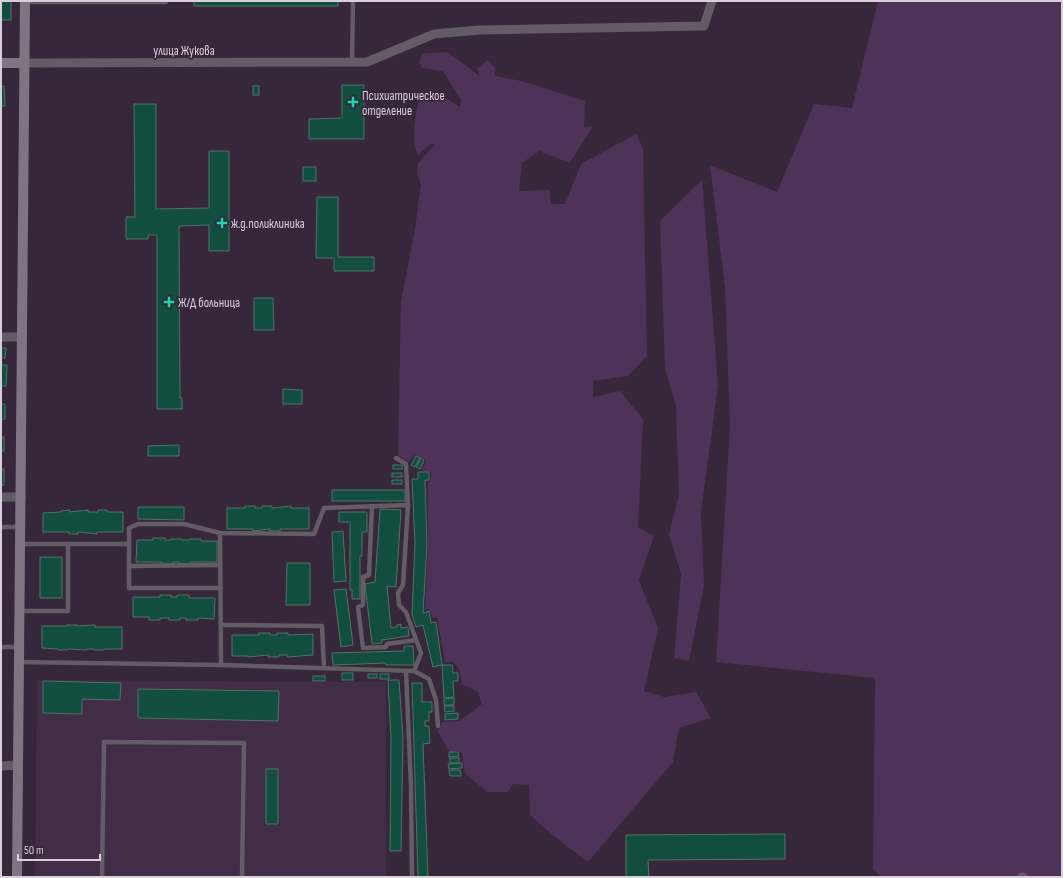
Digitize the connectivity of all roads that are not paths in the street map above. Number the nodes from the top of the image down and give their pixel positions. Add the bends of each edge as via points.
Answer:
1 (166, 1) edge
2 (353, 1) edge
3 (712, 1) edge
4 (25, 2) edge
5 (76, 2) edge
6 (352, 62) junction
7 (1, 63) edge
8 (24, 63) junction
9 (1, 337) edge
10 (22, 337) junction
11 (396, 458) dead end
12 (1, 497) edge
13 (21, 497) junction
14 (408, 505) junction
15 (372, 506) junction
16 (1, 527) edge
17 (20, 527) junction
18 (220, 533) junction
19 (20, 544) junction
20 (68, 544) junction
21 (129, 544) junction
22 (220, 565) junction
23 (129, 566) junction
24 (221, 588) junction
25 (20, 611) junction
26 (221, 625) junction
27 (416, 640) junction
28 (1, 646) edge
29 (19, 647) junction
30 (19, 662) junction
31 (221, 665) junction
32 (324, 668) junction
33 (406, 671) junction
34 (414, 671) junction
35 (438, 726) dead end
36 (18, 765) junction
37 (1, 766) edge
38 (17, 877) edge
39 (102, 877) edge
40 (242, 877) edge
41 (412, 877) edge

1 - 5 lane
2 - 6 lane
3 - 6 street, улица Жукова via 704,26 479,30 434,34 367,62
4 - 5 lane
4 - 8 main road
6 - 8 street, улица Жукова
7 - 8 main road, улица Жукова
8 - 10 main road
9 - 10 street
10 - 13 main road
11 - 14 lane via 406,464
12 - 13 street
13 - 17 main road
14 - 15 lane
14 - 27 lane via 403,585 398,593 399,605 406,612
15 - 18 lane via 324,508 314,534
15 - 27 lane via 369,575 363,577 363,605 358,607 363,648 386,647 387,644
16 - 17 lane
17 - 19 main road
18 - 21 lane via 184,524 138,524 129,528
18 - 22 lane
19 - 20 lane
19 - 25 main road
20 - 21 lane
20 - 25 lane via 68,611
21 - 23 lane
22 - 23 lane
22 - 24 lane
23 - 24 lane via 129,588
24 - 26 lane
25 - 29 main road
26 - 31 lane
26 - 32 lane via 322,626
27 - 34 lane via 421,653
28 - 29 lane
29 - 30 main road
30 - 31 lane
30 - 36 main road
31 - 32 lane
32 - 33 lane
33 - 34 lane
33 - 41 lane
34 - 35 lane via 429,679 436,700
36 - 37 street
36 - 38 main road
39 - 40 lane via 104,742 244,743

